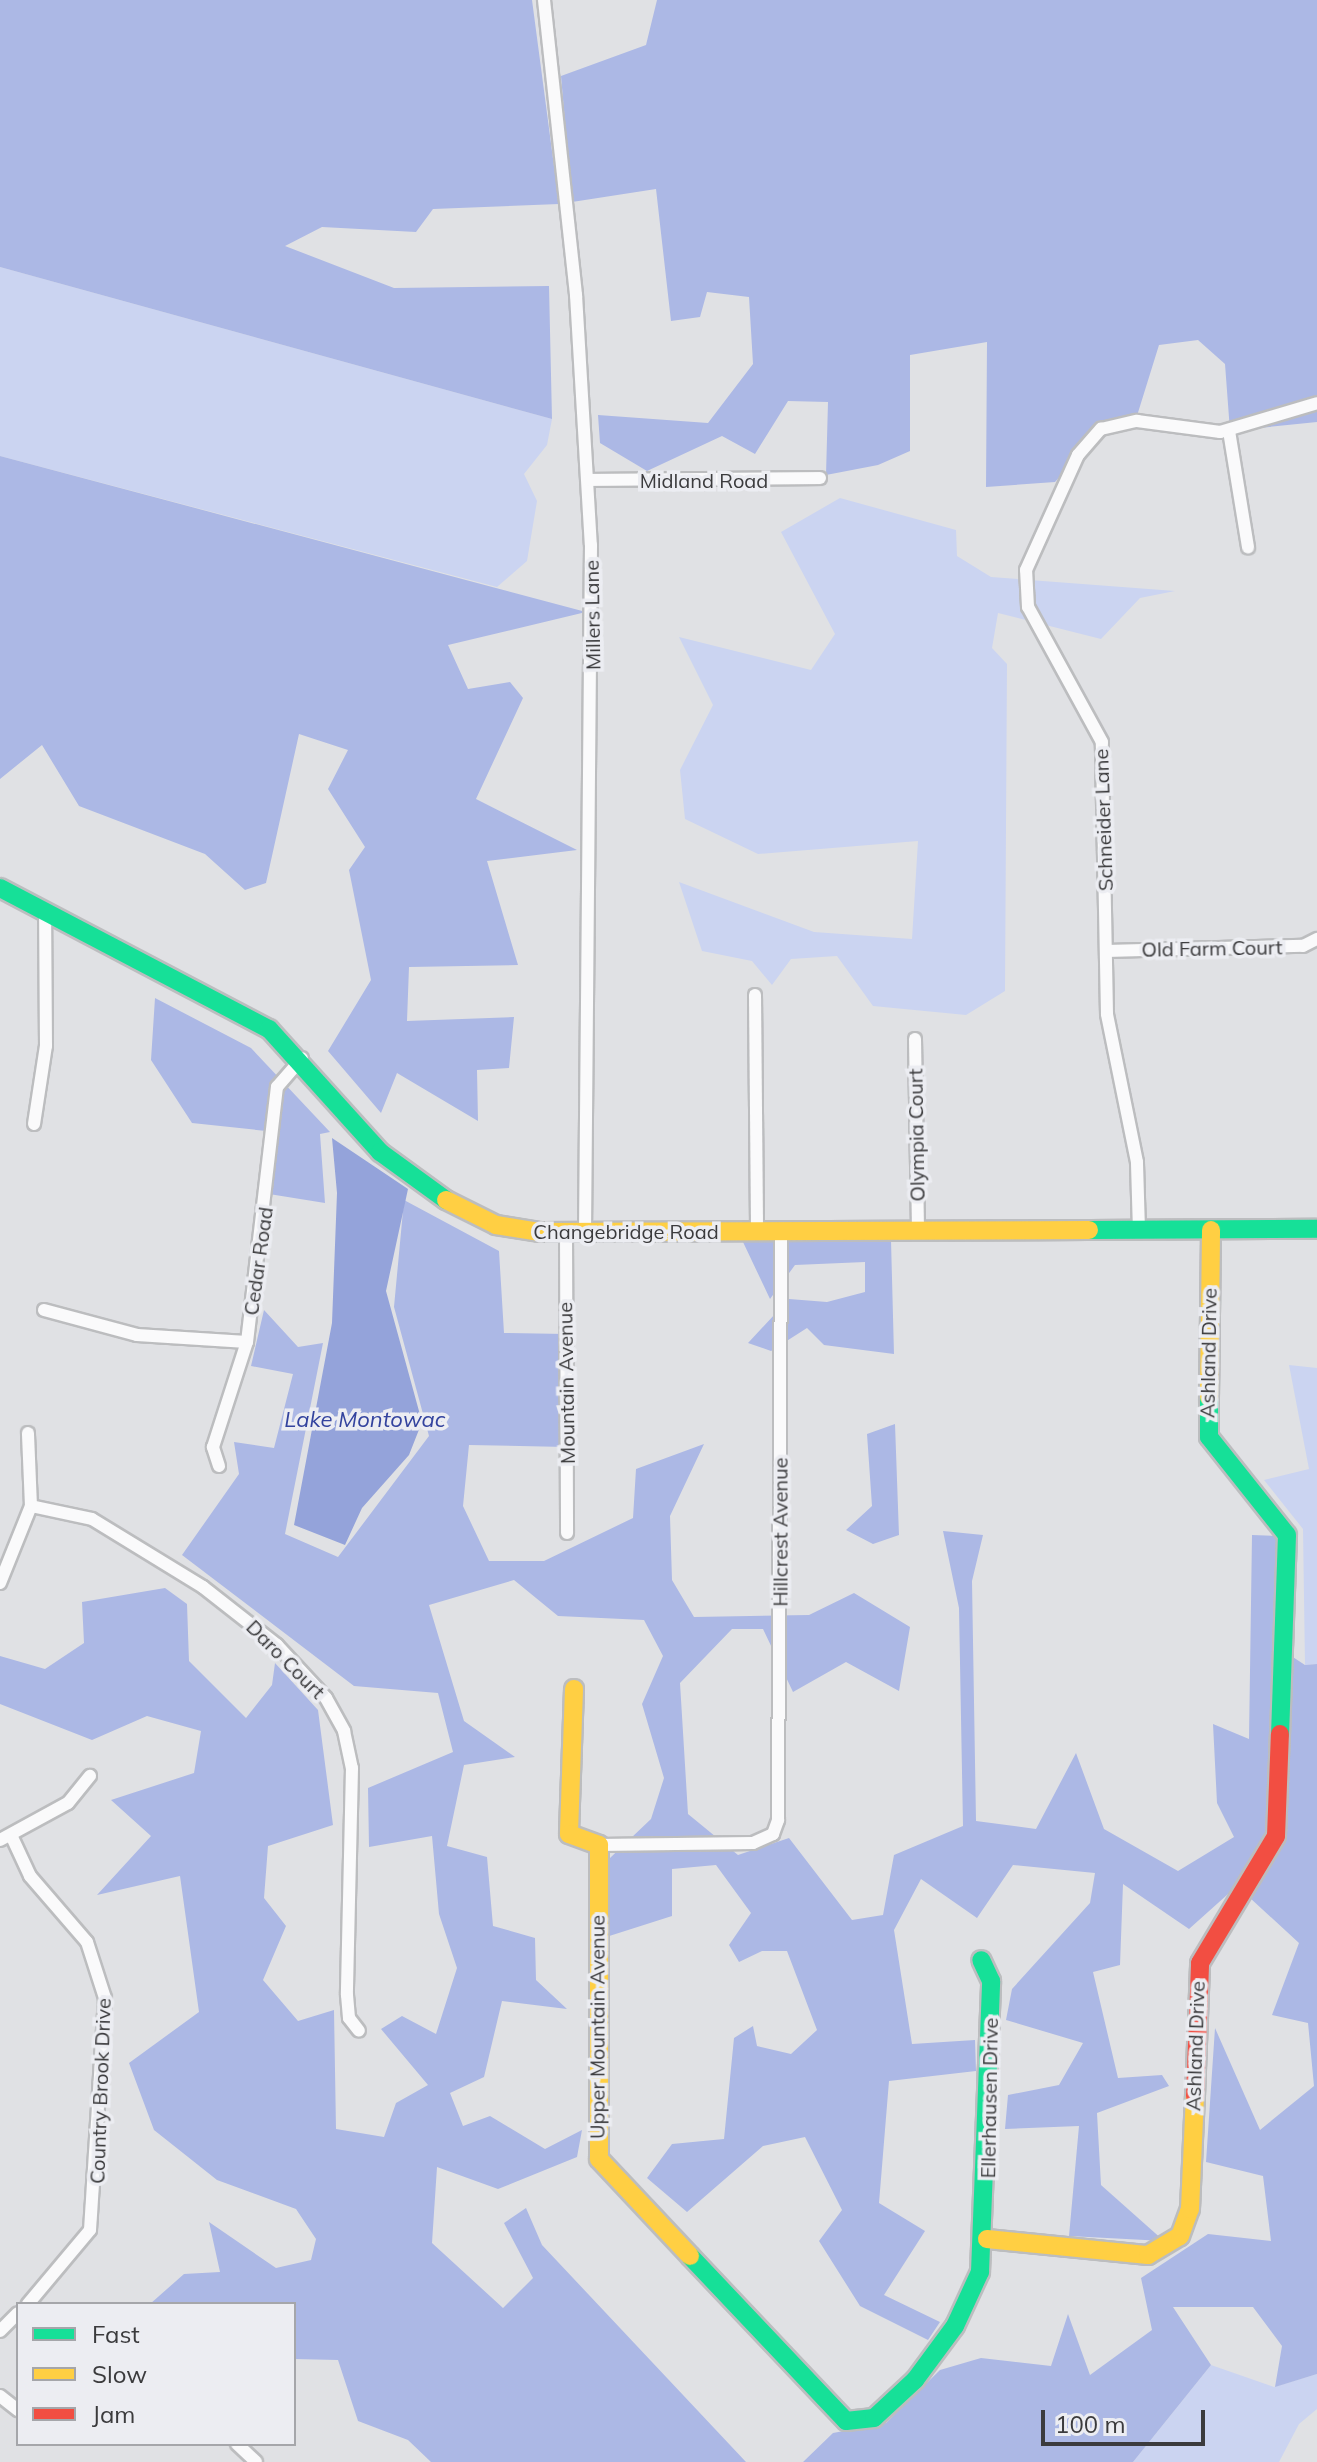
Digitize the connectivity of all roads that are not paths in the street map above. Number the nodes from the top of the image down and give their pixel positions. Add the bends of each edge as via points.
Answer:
1 (544, 0) edge
2 (1317, 403) edge
3 (1229, 431) junction
4 (820, 478) dead end
5 (589, 480) junction
6 (1248, 547) dead end
7 (0, 888) edge
8 (45, 912) junction
9 (1317, 939) edge
10 (1106, 951) junction
11 (755, 995) dead end
12 (915, 1039) dead end
13 (302, 1058) junction
14 (34, 1124) dead end
15 (1317, 1229) edge
16 (1211, 1230) junction
17 (757, 1231) junction
18 (1139, 1231) junction
19 (576, 1232) junction
20 (781, 1232) junction
21 (918, 1232) junction
22 (44, 1310) dead end
23 (247, 1342) junction
24 (28, 1433) dead end
25 (219, 1466) dead end
26 (31, 1506) junction
27 (567, 1533) dead end
28 (0, 1583) edge
29 (574, 1689) dead end
30 (90, 1776) dead end
31 (5, 1837) edge
32 (599, 1845) junction
33 (981, 1960) dead end
34 (359, 2031) dead end
35 (987, 2239) junction
36 (30, 2302) edge
37 (16, 2315) edge
38 (0, 2331) edge
39 (0, 2396) edge
40 (16, 2408) edge
41 (239, 2446) edge
42 (256, 2462) edge

1 - 5 street, Millers Lane
2 - 3 street, Schneider Lane
3 - 6 street
3 - 10 street, Schneider Lane via 1137,421 1101,429 1078,455 1030,548 1028,607 1102,742
4 - 5 street, Midland Road
5 - 19 street, Millers Lane via 593,799
7 - 8 street, Changebridge Road
8 - 13 street, Changebridge Road via 244,1013
8 - 14 street via 46,1046
9 - 10 street, Old Farm Court via 1303,946
10 - 18 street, Schneider Lane via 1110,1055 1137,1162
11 - 17 street
12 - 21 street, Olympia Court
13 - 19 street, Changebridge Road via 358,1131 455,1206 507,1227
13 - 23 street, Cedar Road via 277,1087
15 - 16 street, Changebridge Road
16 - 18 street, Changebridge Road
16 - 35 street, Ashland Drive via 1209,1437 1287,1535 1276,1836 1200,1963 1190,2209 1180,2236 1148,2255
17 - 19 street, Changebridge Road
17 - 20 street, Changebridge Road
18 - 21 street, Changebridge Road
19 - 27 street, Mountain Avenue
20 - 21 street, Changebridge Road
20 - 32 street, Hillcrest Avenue via 774,1831 753,1843
22 - 23 street via 137,1335
23 - 25 street, Cedar Road via 213,1447
24 - 26 street
26 - 28 street
26 - 34 street, Daro Court via 92,1519 203,1587 277,1645 326,1698 352,1768 347,1995 349,2018
29 - 32 street via 569,1834
30 - 31 street via 68,1803
31 - 36 street, Country Brook Drive via 30,1876 87,1942 105,1998 90,2230
32 - 35 street, Upper Mountain Avenue via 599,2159 846,2421 858,2423 915,2380 969,2300
33 - 35 street, Ellerhausen Drive via 991,1981
37 - 38 street
39 - 40 street
41 - 42 street

